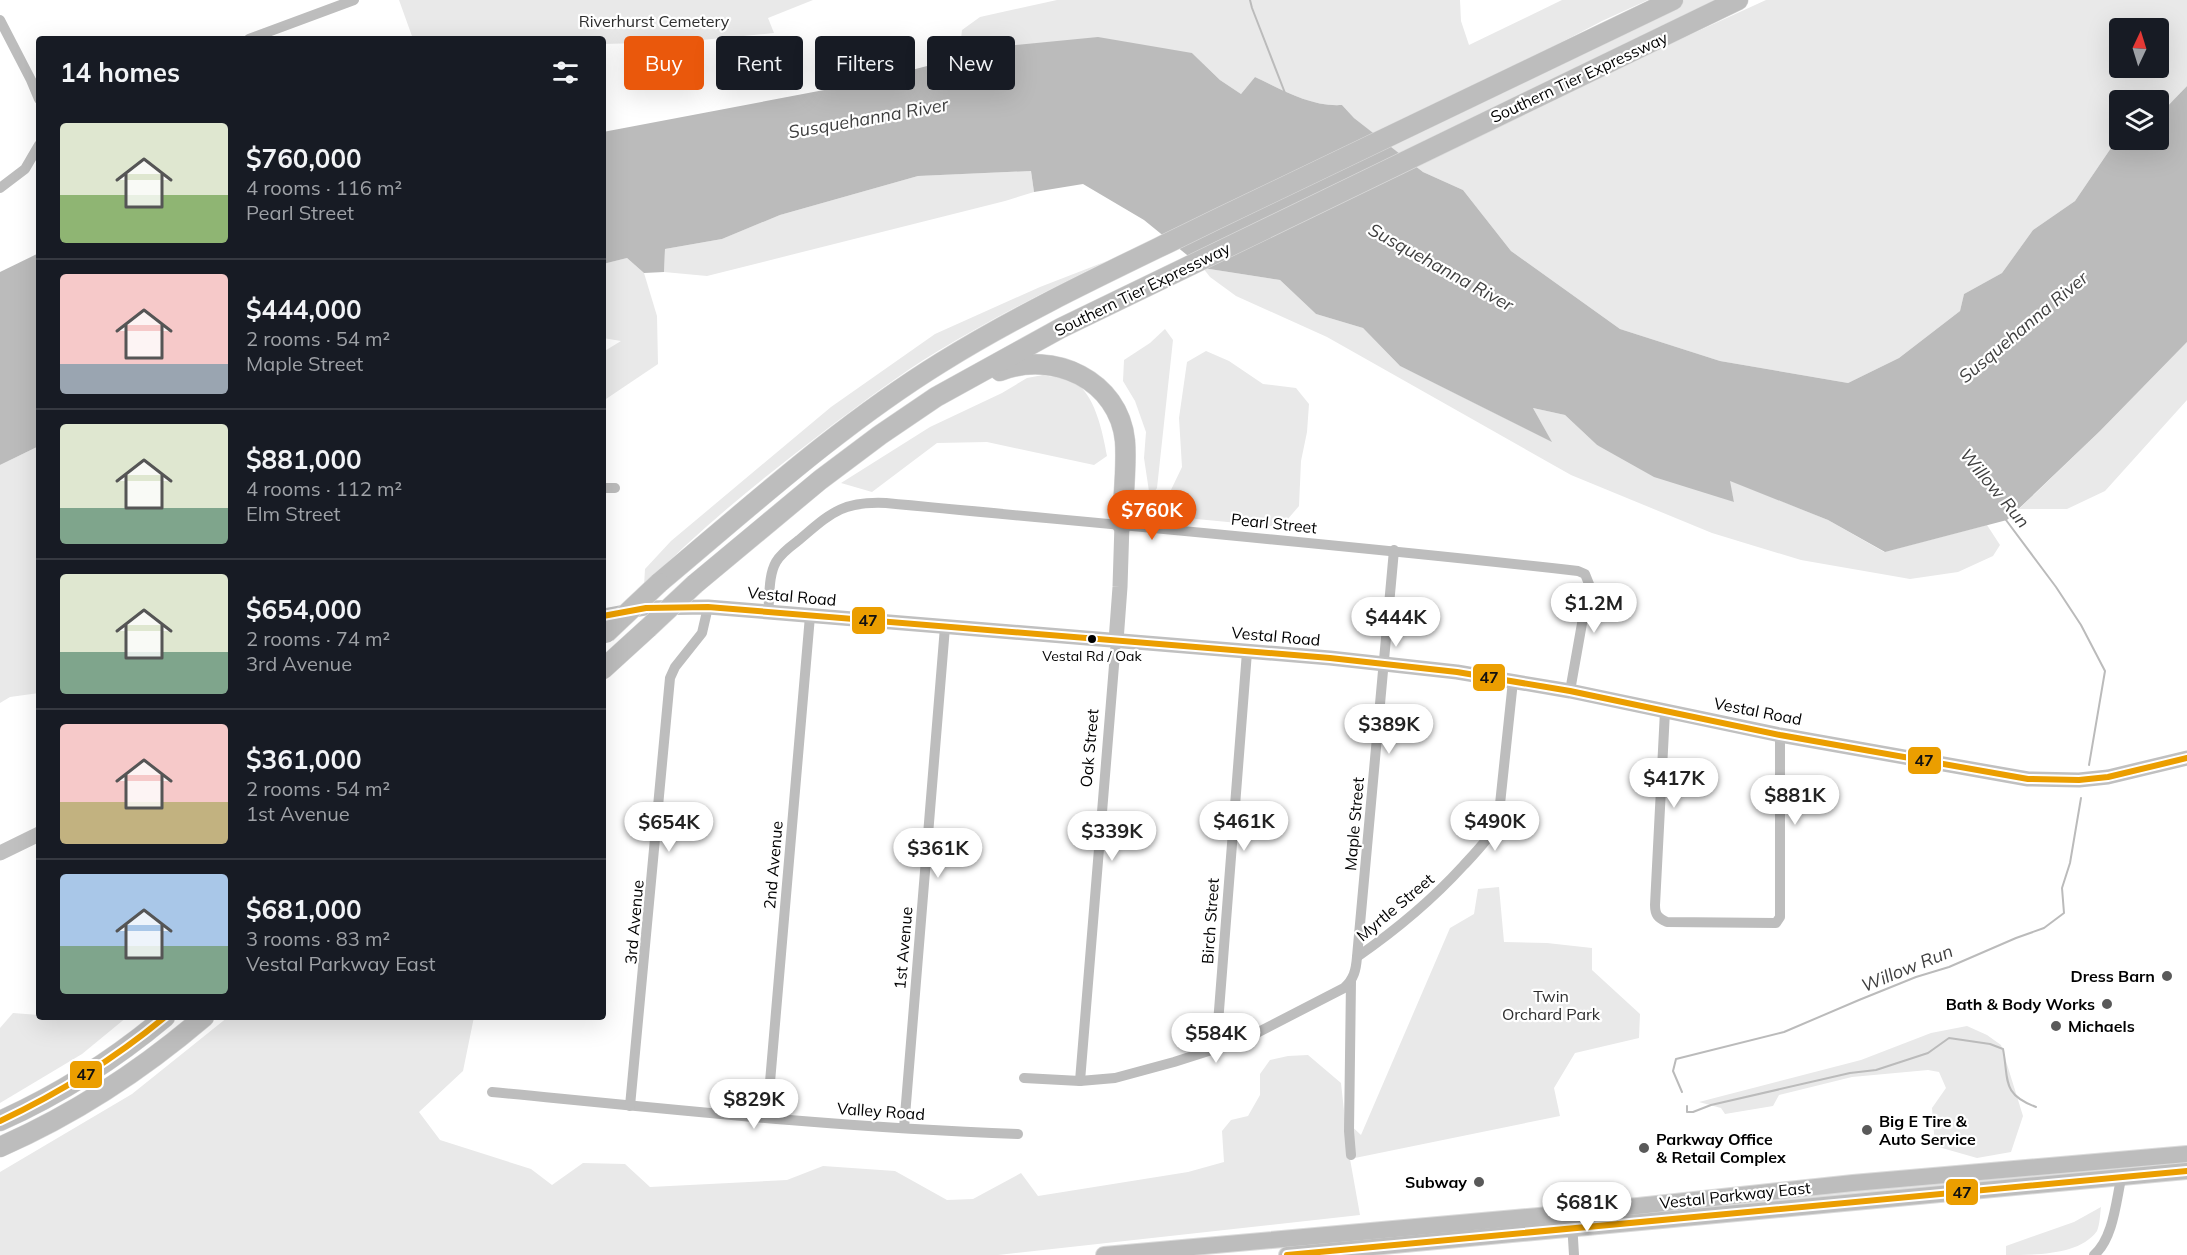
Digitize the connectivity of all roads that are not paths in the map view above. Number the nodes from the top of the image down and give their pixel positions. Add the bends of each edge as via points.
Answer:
1 (354, 0) edge
2 (1673, 0) edge
3 (1738, 0) edge
4 (0, 20) edge
5 (257, 36) edge
6 (36, 92) edge
7 (36, 150) edge
8 (0, 188) edge
9 (936, 397) junction
10 (606, 488) edge
11 (615, 488) dead end
12 (1122, 524) junction
13 (1394, 550) junction
14 (708, 607) junction
15 (768, 613) junction
16 (810, 616) junction
17 (606, 626) edge
18 (606, 627) edge
19 (945, 627) junction
20 (1116, 641) junction
21 (1247, 652) junction
22 (1383, 663) junction
23 (606, 666) edge
24 (1514, 681) junction
25 (1570, 691) junction
26 (1665, 711) junction
27 (1780, 735) junction
28 (2187, 758) edge
29 (36, 835) edge
30 (0, 853) edge
31 (1357, 957) junction
32 (1351, 981) junction
33 (161, 1020) edge
34 (200, 1020) edge
35 (1215, 1049) junction
36 (1024, 1077) dead end
37 (1080, 1081) junction
38 (492, 1092) dead end
39 (630, 1106) junction
40 (767, 1117) junction
41 (0, 1121) edge
42 (904, 1128) junction
43 (1018, 1134) dead end
44 (0, 1147) edge
45 (2187, 1154) edge
46 (1352, 1155) dead end
47 (2187, 1172) edge
48 (2121, 1179) junction
49 (1572, 1221) junction
50 (1254, 1248) edge
51 (1104, 1255) edge
52 (1287, 1255) edge
53 (1574, 1255) edge
54 (2094, 1255) edge

1 - 5 street
2 - 17 highway, Southern Tier Expressway, bridge via 1126,264 983,338 897,391 832,438
3 - 9 highway, Southern Tier Expressway via 1061,328
4 - 6 street
7 - 8 street via 25,169
9 - 12 highway via 1026,364 1058,366 1086,378 1110,402 1125,440
9 - 23 highway, Southern Tier Expressway, bridge via 820,480 695,584
10 - 11 street
12 - 13 street, Pearl Street
12 - 15 street, Pearl Street via 856,503 837,510 776,562
12 - 20 street, Oak Street
13 - 22 street, Maple Street
13 - 25 street, Pearl Street via 1578,571 1587,577
14 - 15 street, Vestal Road
14 - 18 street, Vestal Road via 646,609
14 - 39 street, 3rd Avenue via 702,633 670,678
15 - 16 street, Vestal Road
16 - 19 street, Vestal Road
16 - 40 street, 2nd Avenue
19 - 20 street, Vestal Road
19 - 42 street, 1st Avenue
20 - 21 street, Vestal Road
20 - 37 street, Oak Street
21 - 22 street, Vestal Road
21 - 35 street, Birch Street
22 - 24 street, Vestal Road
22 - 31 street, Maple Street
24 - 25 street, Vestal Road
24 - 31 street, Myrtle Street via 1498,823 1491,836 1395,931
25 - 26 street, Vestal Road
26 - 27 street, Vestal Road
26 - 27 street via 1655,912 1659,918 1675,923 1776,923 1780,917
27 - 28 street, Vestal Road via 2045,780 2108,777
29 - 30 street
31 - 32 street, Maple Street
32 - 35 street via 1243,1040
32 - 46 street, Maple Street
33 - 41 highway via 89,1073
34 - 44 highway via 125,1078 66,1114
35 - 37 street via 1115,1078
36 - 37 street
38 - 39 street, Valley Road
39 - 40 street, Valley Road
40 - 42 street, Valley Road
42 - 43 street, Valley Road
45 - 49 main road, Vestal Parkway East via 1853,1183
47 - 48 main road, Vestal Parkway East
48 - 49 main road, Vestal Parkway East
48 - 54 street via 2108,1234
49 - 50 main road, Vestal Parkway East
49 - 52 main road, Vestal Parkway East
49 - 53 street
50 - 51 main road, Vestal Parkway East

